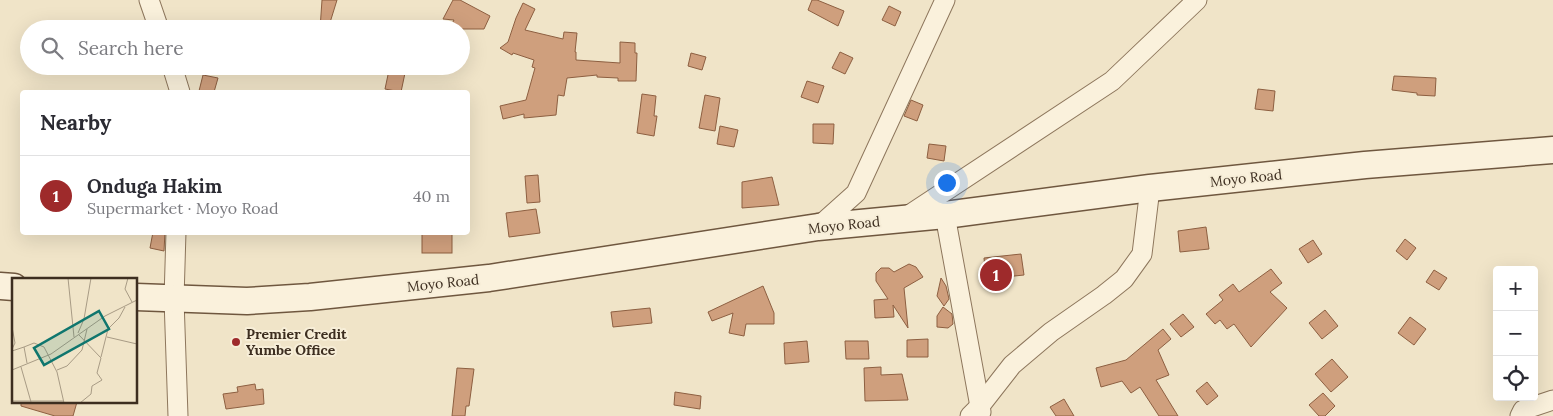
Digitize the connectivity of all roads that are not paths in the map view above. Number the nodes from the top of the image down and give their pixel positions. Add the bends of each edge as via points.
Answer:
1 (148, 0) edge
2 (945, 0) edge
3 (1196, 0) edge
4 (155, 20) edge
5 (175, 75) edge
6 (179, 90) edge
7 (1553, 150) edge
8 (1150, 188) junction
9 (945, 214) junction
10 (903, 219) junction
11 (818, 227) junction
12 (176, 235) edge
13 (138, 296) edge
14 (174, 299) junction
15 (1553, 400) edge
16 (977, 413) edge
17 (178, 416) edge
18 (1520, 416) edge

1 - 4 street
2 - 11 street via 856,193
3 - 10 street via 1112,81
5 - 6 street
7 - 8 main road, Moyo Road via 1365,165
8 - 9 main road, Moyo Road
8 - 16 street via 1142,254 1124,279 1012,365
9 - 10 main road, Moyo Road
9 - 16 street
10 - 11 main road, Moyo Road
11 - 14 main road, Moyo Road via 489,278 281,300
12 - 14 street
13 - 14 main road, Moyo Road
14 - 17 street
15 - 18 street via 1523,410

